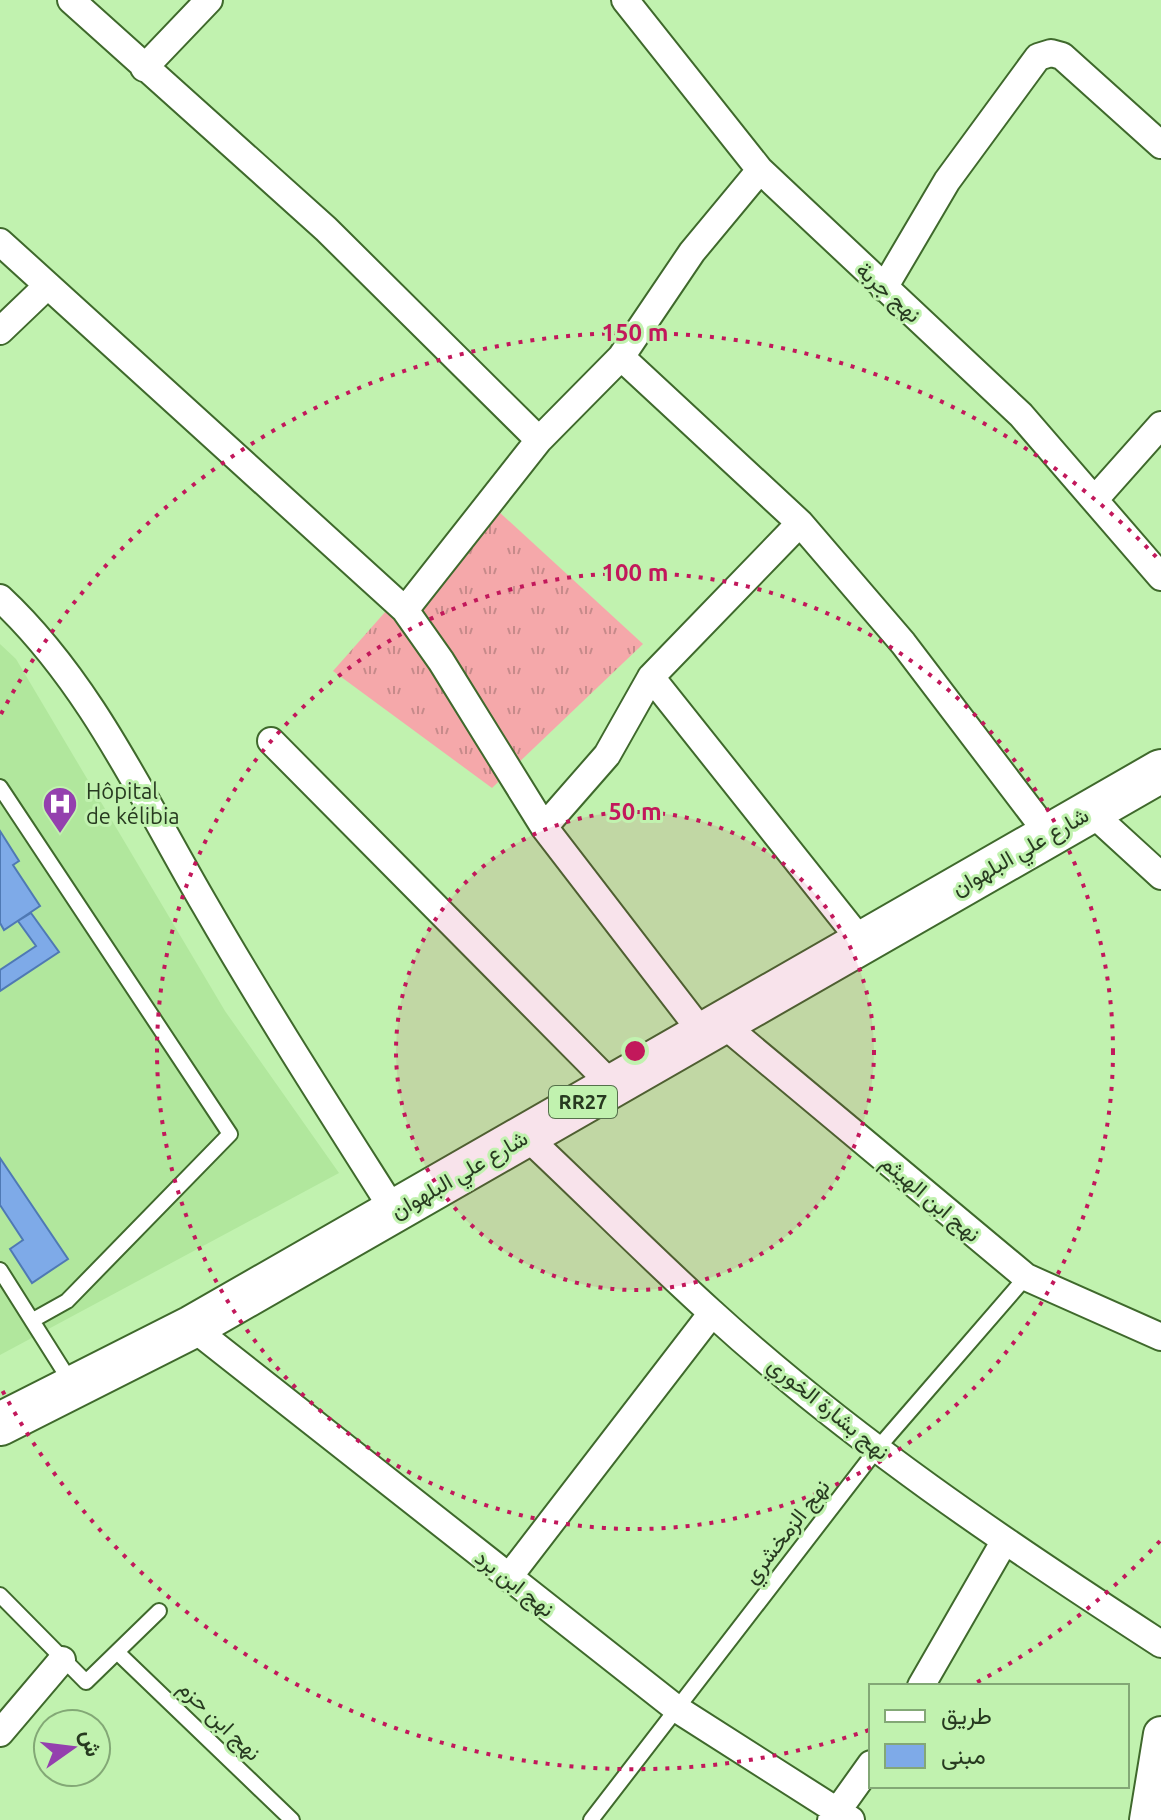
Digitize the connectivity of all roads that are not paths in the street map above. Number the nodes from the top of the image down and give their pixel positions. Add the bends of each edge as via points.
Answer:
1 (71, 0) edge
2 (209, 0) edge
3 (625, 0) edge
4 (144, 68) junction
5 (1161, 145) edge
6 (760, 170) junction
7 (0, 242) edge
8 (46, 287) junction
9 (884, 288) junction
10 (0, 331) edge
11 (621, 357) junction
12 (1161, 425) edge
13 (539, 440) junction
14 (1096, 498) junction
15 (800, 523) junction
16 (1161, 577) edge
17 (0, 598) edge
18 (405, 610) junction
19 (651, 677) junction
20 (271, 741) dead end
21 (1161, 771) edge
22 (0, 787) edge
23 (1090, 811) junction
24 (544, 827) junction
25 (1049, 835) junction
26 (1161, 876) edge
27 (861, 941) junction
28 (713, 1030) junction
29 (611, 1084) junction
30 (526, 1136) junction
31 (394, 1211) junction
32 (0, 1270) edge
33 (1026, 1277) junction
34 (712, 1313) junction
35 (33, 1320) junction
36 (192, 1327) junction
37 (1161, 1337) edge
38 (74, 1387) junction
39 (0, 1424) edge
40 (877, 1449) junction
41 (1004, 1542) junction
42 (508, 1578) junction
43 (0, 1595) edge
44 (159, 1611) dead end
45 (1161, 1644) edge
46 (117, 1652) junction
47 (62, 1660) junction
48 (922, 1684) edge
49 (677, 1709) junction
50 (0, 1733) edge
51 (1161, 1734) edge
52 (869, 1767) edge
53 (840, 1817) edge
54 (292, 1820) edge
55 (591, 1820) edge
56 (1147, 1820) edge

1 - 4 street
2 - 4 street
3 - 6 street, نهج جربة
4 - 13 street via 326,229
5 - 9 street via 1062,56 1038,57 947,181
6 - 9 street, نهج جربة
6 - 11 street via 692,252
7 - 8 street, نهج ابن الهيثم
8 - 10 street
8 - 18 street, نهج ابن الهيثم
9 - 14 street, نهج جربة via 1021,415
11 - 13 street
11 - 15 street
12 - 14 street
13 - 18 street
14 - 16 street, نهج جربة
15 - 19 street
15 - 25 street via 903,643
17 - 31 street via 44,640 78,686 248,980
18 - 24 street, نهج ابن الهيثم
19 - 24 street via 607,755
19 - 27 street
20 - 29 street
21 - 23 main road, شارع علي البلهوان / RR27
22 - 35 lane via 230,1134 67,1301
23 - 25 main road, شارع علي البلهوان / RR27
23 - 26 street
24 - 28 street, نهج ابن الهيثم
25 - 27 main road, شارع علي البلهوان / RR27
27 - 28 main road, شارع علي البلهوان / RR27
28 - 29 main road, شارع علي البلهوان / RR27
28 - 33 street, نهج ابن الهيثم
29 - 30 main road, شارع علي البلهوان / RR27
30 - 31 main road, شارع علي البلهوان / RR27
30 - 34 street, نهج بشارة الخوري
31 - 36 main road, شارع علي البلهوان / RR27
32 - 35 lane
33 - 37 street, نهج ابن الهيثم
33 - 40 lane, نهج الزمخشري
34 - 40 street, نهج بشارة الخوري
34 - 42 street
35 - 38 lane
36 - 38 main road, شارع علي البلهوان / RR27
36 - 42 street, نهج ابن برد
38 - 39 main road, شارع علي البلهوان / RR27
40 - 41 street, نهج بشارة الخوري
40 - 49 lane, نهج الزمخشري
41 - 45 street, نهج بشارة الخوري
41 - 48 street
42 - 49 street, نهج ابن برد
43 - 47 lane
44 - 46 lane
46 - 47 lane via 86,1682
46 - 54 lane, نهج ابن حزم
47 - 50 street
49 - 53 street, نهج ابن برد
49 - 55 lane, نهج الزمخشري
51 - 56 street
52 - 53 street

